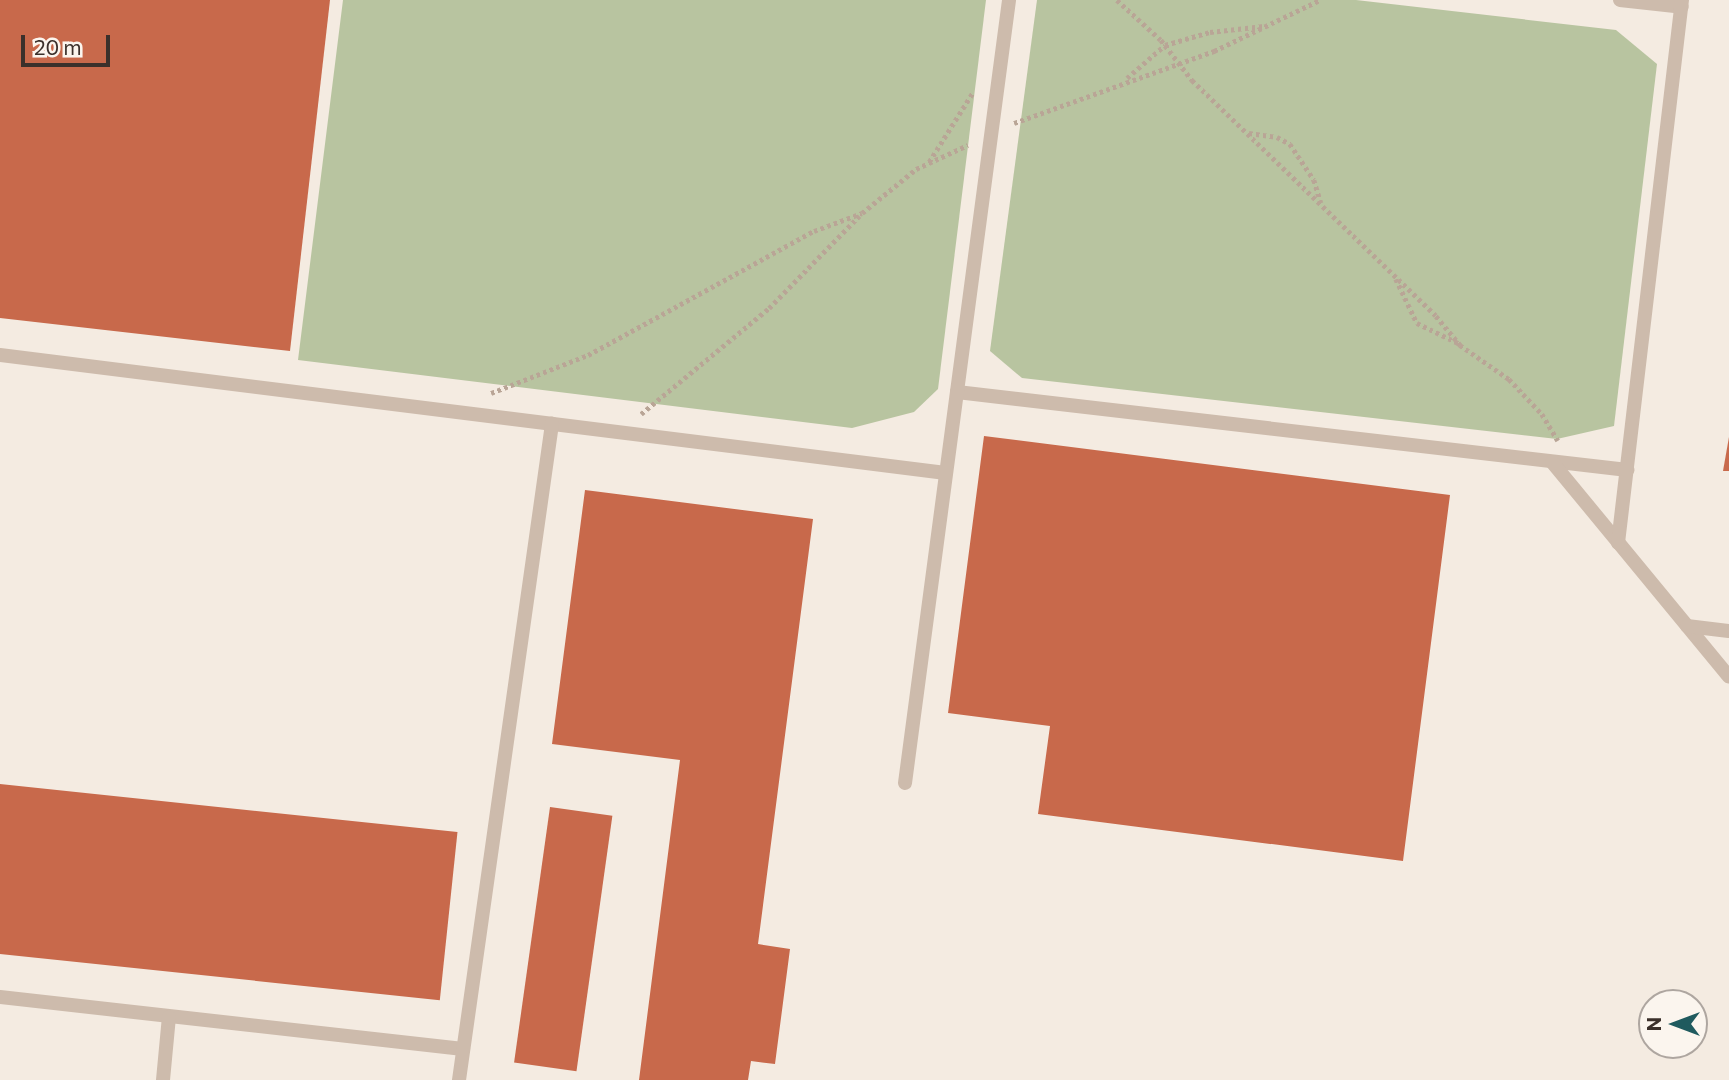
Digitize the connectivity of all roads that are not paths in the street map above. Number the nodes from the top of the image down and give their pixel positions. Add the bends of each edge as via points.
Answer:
1 (1009, 0) edge
2 (1620, 0) edge
3 (1682, 4) edge
4 (0, 355) edge
5 (957, 391) junction
6 (552, 424) junction
7 (1552, 462) junction
8 (1627, 470) junction
9 (946, 473) junction
10 (1618, 542) junction
11 (1687, 626) junction
12 (1729, 631) edge
13 (1729, 677) edge
14 (905, 783) dead end
15 (0, 997) edge
16 (169, 1017) junction
17 (463, 1049) junction
18 (163, 1080) edge
19 (459, 1080) edge

1 - 5 lane
2 - 3 lane
3 - 8 lane
4 - 6 lane
5 - 7 lane
5 - 9 lane
6 - 9 lane
6 - 17 lane
7 - 8 lane
7 - 10 lane
8 - 10 lane
9 - 14 lane
10 - 11 lane
11 - 12 lane
11 - 13 lane
15 - 16 lane
16 - 17 lane
16 - 18 lane
17 - 19 lane

